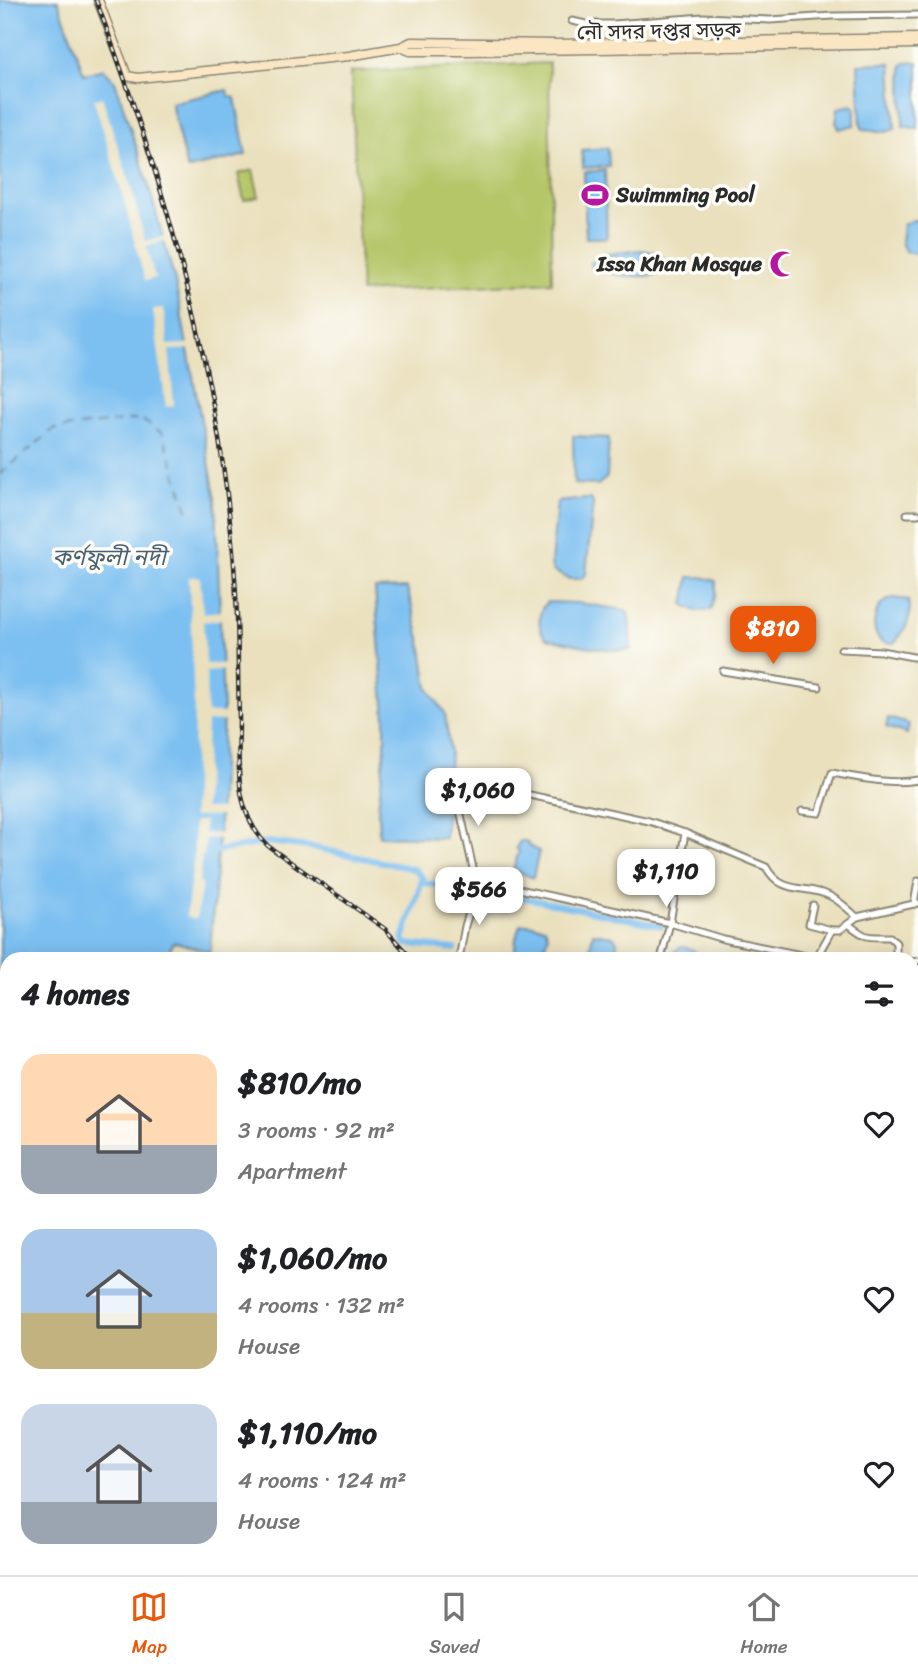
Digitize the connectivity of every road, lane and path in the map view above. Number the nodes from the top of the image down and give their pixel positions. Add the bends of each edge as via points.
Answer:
1 (98, 0) edge
2 (918, 15) edge
3 (572, 21) dead end
4 (918, 38) edge
5 (918, 44) edge
6 (401, 47) junction
7 (907, 514) dead end
8 (918, 514) edge
9 (842, 649) dead end
10 (918, 658) edge
11 (723, 671) dead end
12 (819, 687) dead end
13 (918, 780) edge
14 (802, 811) dead end
15 (685, 833) junction
16 (475, 879) junction
17 (918, 881) edge
18 (916, 903) edge
19 (813, 905) dead end
20 (857, 917) junction
21 (670, 923) junction
22 (848, 924) junction
23 (832, 930) junction
24 (460, 952) edge
25 (663, 952) edge
26 (787, 952) edge
27 (820, 952) edge
28 (896, 952) edge

1 - 6 main road, নৌ সদর দপ্তর সড়ক via 127,76 138,78
2 - 3 street via 770,20 703,17 614,24
4 - 6 main road, নৌ সদর দপ্তর সড়ক via 411,42
5 - 6 main road, নৌ সদর দপ্তর সড়ক via 470,51
7 - 8 street
9 - 10 street
11 - 12 street
13 - 14 street via 908,783 832,773 819,813
15 - 16 street via 454,773
15 - 20 street via 766,867 782,885 829,896
15 - 21 street
16 - 21 street
16 - 24 street via 477,888
17 - 18 street
18 - 20 street
19 - 23 street via 809,924
20 - 22 street
21 - 25 street
21 - 26 street
22 - 23 street
22 - 28 street via 862,936 890,937
23 - 27 street

